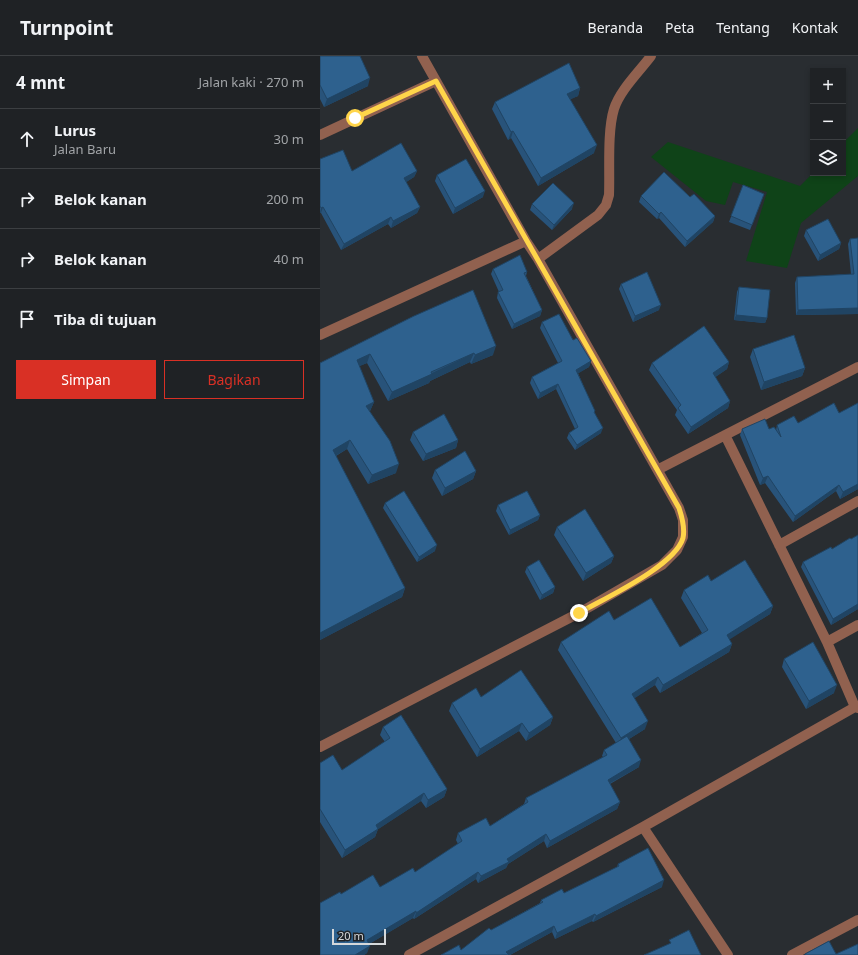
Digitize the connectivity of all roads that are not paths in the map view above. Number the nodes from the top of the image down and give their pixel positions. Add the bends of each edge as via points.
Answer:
1 (422, 56) edge
2 (651, 56) edge
3 (436, 81) junction
4 (320, 134) edge
5 (526, 241) junction
6 (538, 259) junction
7 (320, 334) edge
8 (858, 368) edge
9 (725, 435) junction
10 (659, 469) junction
11 (858, 501) edge
12 (779, 545) junction
13 (858, 625) edge
14 (827, 642) junction
15 (857, 708) edge
16 (320, 747) edge
17 (643, 827) junction
18 (858, 920) edge
19 (409, 955) edge
20 (728, 955) edge
21 (792, 955) edge

1 - 3 street
2 - 6 street via 614,109 609,195 606,205 598,214
3 - 4 street
3 - 5 street
5 - 6 street
5 - 7 street
6 - 10 street
8 - 9 street
9 - 10 street
9 - 12 street
10 - 16 street via 683,520 683,537 677,550 662,565 579,613
11 - 12 street
12 - 14 street
13 - 14 street
14 - 15 street
15 - 17 street
17 - 19 street
17 - 20 street
18 - 21 street

